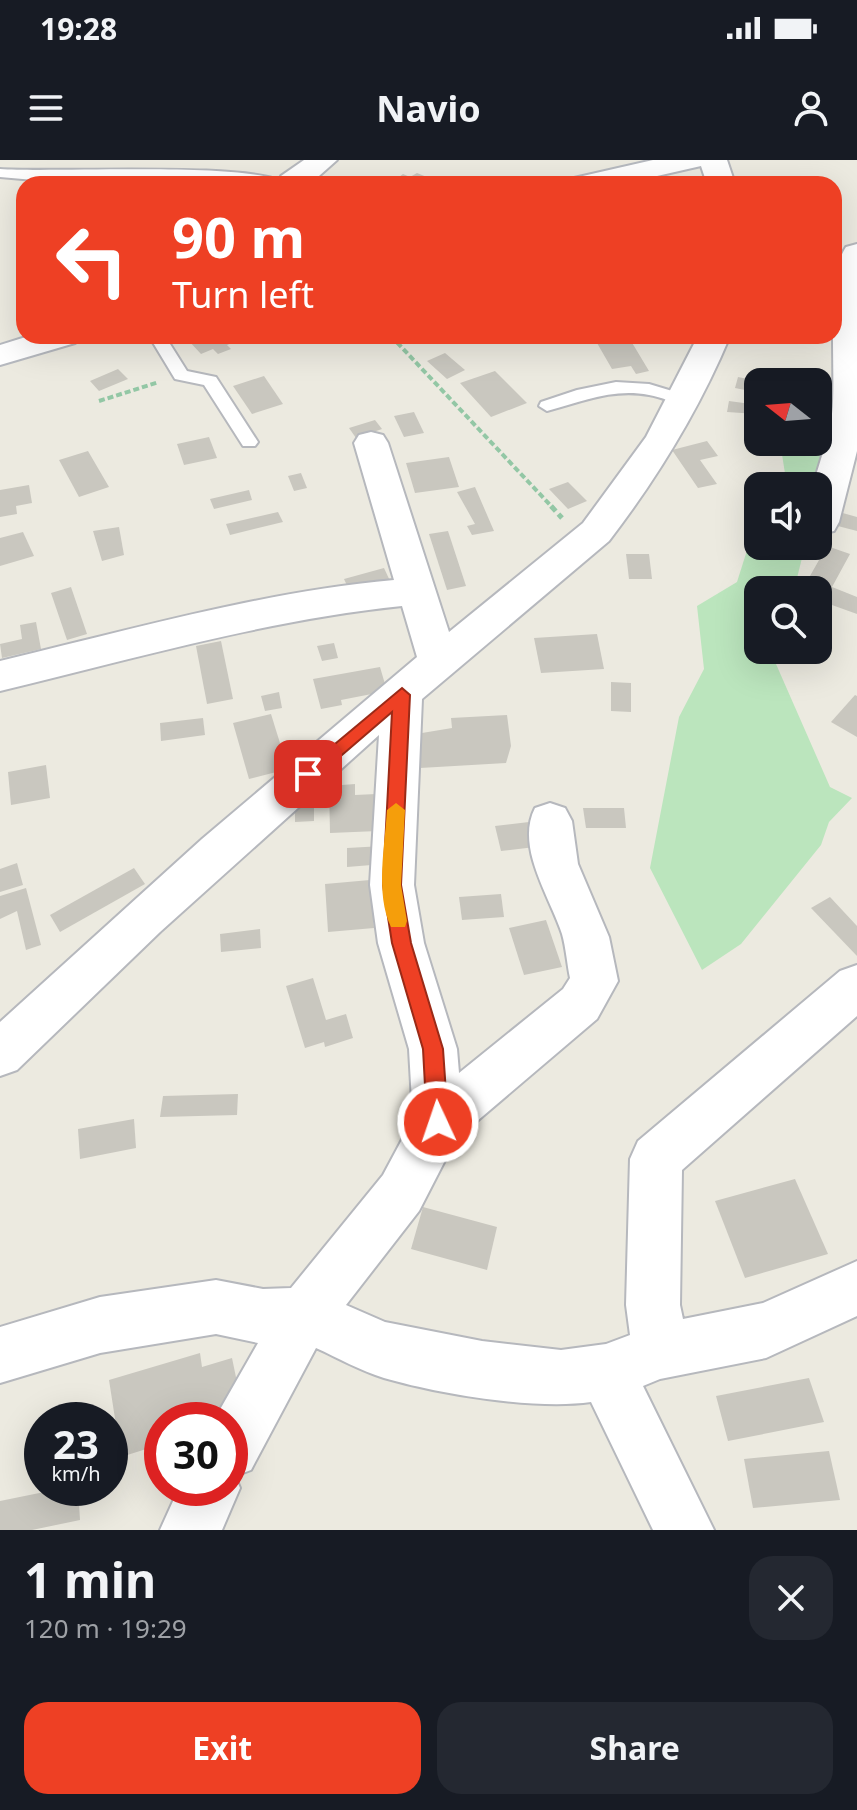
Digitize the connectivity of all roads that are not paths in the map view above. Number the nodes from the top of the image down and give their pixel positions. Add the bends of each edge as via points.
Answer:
1 (323, 160) edge
2 (691, 160) edge
3 (0, 173) edge
4 (34, 176) edge
5 (34, 176) edge
6 (243, 176) edge
7 (298, 176) edge
8 (620, 176) edge
9 (857, 253) edge
10 (37, 344) edge
11 (162, 344) edge
12 (711, 344) edge
13 (0, 355) edge
14 (686, 401) junction
15 (547, 406) dead end
16 (249, 442) dead end
17 (371, 443) dead end
18 (832, 480) edge
19 (417, 591) junction
20 (439, 664) junction
21 (0, 676) edge
22 (402, 695) junction
23 (550, 821) dead end
24 (857, 986) edge
25 (0, 1054) edge
26 (438, 1122) junction
27 (857, 1288) edge
28 (304, 1315) junction
29 (660, 1351) junction
30 (0, 1355) edge
31 (606, 1372) junction
32 (248, 1416) edge
33 (202, 1506) edge
34 (190, 1530) edge
35 (684, 1530) edge

1 - 7 street
2 - 8 street
3 - 5 lane
4 - 6 lane
9 - 18 street via 849,415
10 - 13 street
11 - 16 lane via 181,375 210,381
12 - 14 street
14 - 15 lane via 624,385 590,390
14 - 20 street via 632,488 596,532
17 - 19 street
19 - 20 street
19 - 21 street via 335,599 261,614
20 - 22 street
22 - 25 street via 285,793
22 - 26 street via 392,885 401,943 433,1049
23 - 26 street via 556,864 586,937 594,981 580,1004
24 - 29 street via 656,1159 653,1305
26 - 28 street via 401,1193
27 - 29 street via 766,1330
28 - 30 street via 263,1316 216,1307 100,1325
28 - 31 street via 383,1350 482,1369 561,1378
28 - 32 street
29 - 31 street
31 - 35 street
33 - 34 street

